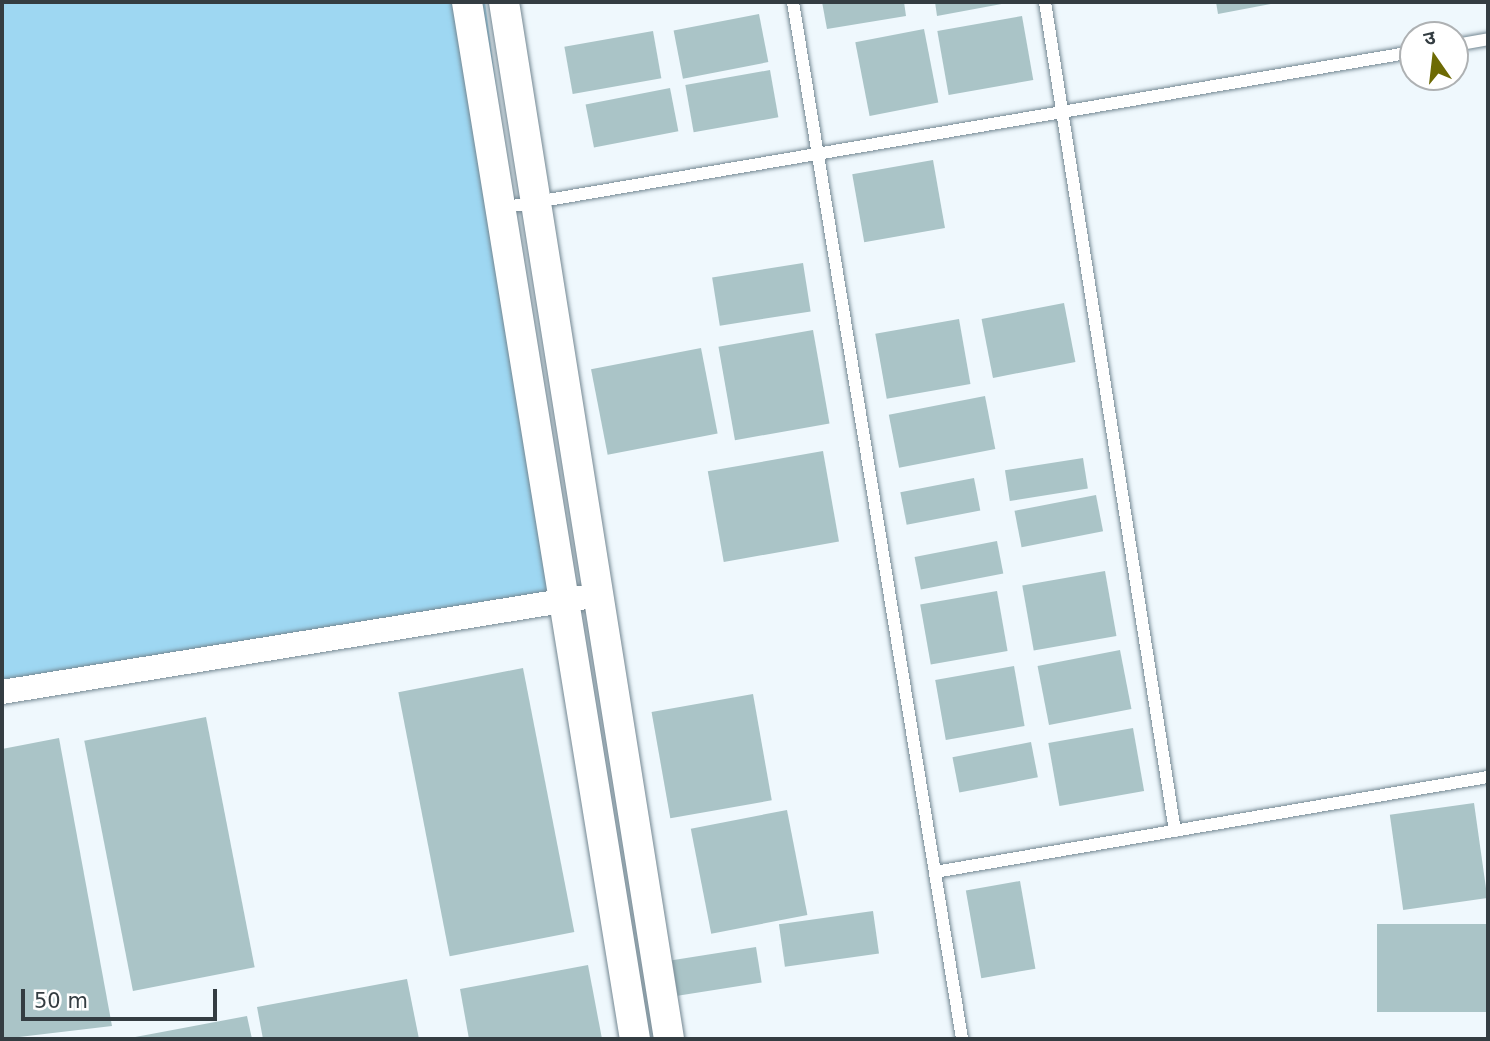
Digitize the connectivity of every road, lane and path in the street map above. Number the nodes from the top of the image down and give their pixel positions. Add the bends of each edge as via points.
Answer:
1 (467, 2) edge
2 (505, 2) edge
3 (793, 2) edge
4 (1045, 2) edge
5 (1488, 39) edge
6 (1469, 42) edge
7 (1399, 54) edge
8 (1062, 112) junction
9 (818, 154) junction
10 (536, 202) junction
11 (501, 208) junction
12 (599, 595) junction
13 (564, 601) junction
14 (2, 692) edge
15 (1488, 777) edge
16 (1175, 831) junction
17 (935, 873) junction
18 (635, 1039) edge
19 (669, 1039) edge
20 (962, 1039) edge

1 - 11 street
2 - 10 street
3 - 9 lane
4 - 8 lane
5 - 6 lane
7 - 8 lane
8 - 9 lane
8 - 16 lane
9 - 10 lane
9 - 17 lane
10 - 11 lane
10 - 12 street
11 - 13 street
12 - 13 street
12 - 19 street
13 - 14 street
13 - 18 street
15 - 16 lane
16 - 17 lane
17 - 20 lane

